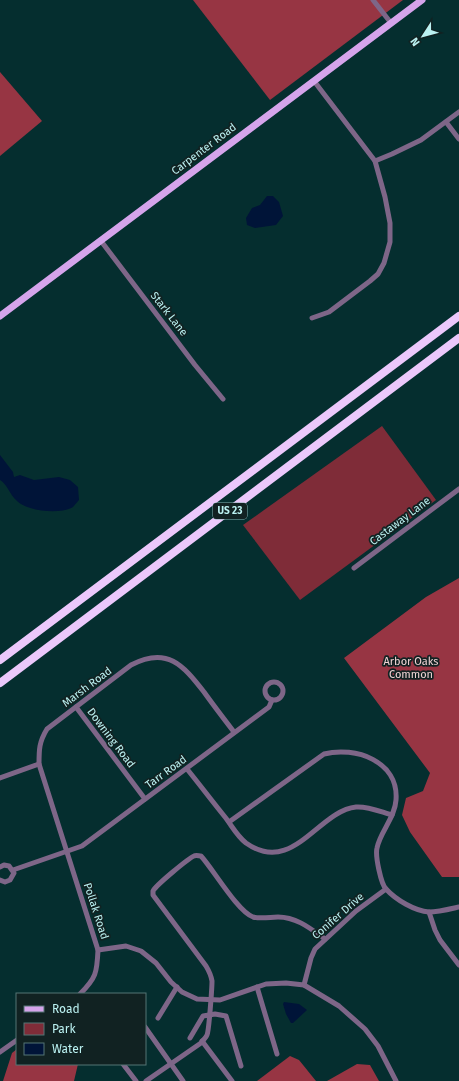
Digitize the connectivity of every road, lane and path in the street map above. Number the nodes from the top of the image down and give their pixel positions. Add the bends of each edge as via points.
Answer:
1 (373, 0) edge
2 (422, 0) edge
3 (391, 24) junction
4 (314, 81) junction
5 (459, 112) edge
6 (446, 122) junction
7 (459, 139) edge
8 (375, 161) junction
9 (101, 241) junction
10 (0, 316) edge
11 (459, 316) edge
12 (312, 318) dead end
13 (459, 338) edge
14 (223, 399) dead end
15 (459, 489) edge
16 (354, 568) dead end
17 (0, 660) edge
18 (0, 683) edge
19 (272, 700) dead end
20 (76, 707) junction
21 (234, 732) junction
22 (39, 764) junction
23 (187, 769) junction
24 (0, 778) edge
25 (145, 799) junction
26 (392, 815) junction
27 (229, 822) junction
28 (66, 853) junction
29 (0, 867) edge
30 (13, 870) junction
31 (0, 880) edge
32 (386, 889) junction
33 (459, 907) edge
34 (429, 912) junction
35 (325, 939) junction
36 (98, 950) junction
37 (459, 966) edge
38 (304, 985) junction
39 (177, 987) junction
40 (257, 987) junction
41 (81, 993) edge
42 (211, 1000) junction
43 (209, 1015) junction
44 (158, 1018) dead end
45 (146, 1028) edge
46 (190, 1038) dead end
47 (16, 1041) edge
48 (202, 1041) junction
49 (0, 1052) edge
50 (277, 1054) dead end
51 (171, 1064) junction
52 (124, 1065) edge
53 (241, 1066) dead end
54 (136, 1081) edge
55 (146, 1081) edge
56 (183, 1081) edge
57 (232, 1081) edge
58 (396, 1081) edge

1 - 3 street
2 - 3 main road, Carpenter Road
3 - 4 main road, Carpenter Road
4 - 8 street
4 - 9 main road, Carpenter Road
5 - 6 street
6 - 7 street
6 - 8 street via 421,140
8 - 12 street via 390,223 390,242 384,263 378,274 345,301 329,312
9 - 10 main road, Carpenter Road
9 - 14 street, Stark Lane
11 - 17 highway, US 23
13 - 18 highway, US 23
15 - 16 street, Castaway Lane
19 - 21 street, Tarr Road via 269,707
20 - 21 street, Marsh Road via 131,665 152,657 164,658 177,662 190,674
20 - 22 street, Marsh Road via 43,736 39,748
20 - 25 street, Downing Road
21 - 23 street, Tarr Road
22 - 24 street
22 - 28 street, Marsh Road
23 - 25 street, Tarr Road
23 - 27 street
25 - 28 street, Tarr Road via 82,846
26 - 27 street via 369,808 352,808 338,814 293,847 279,851 254,848 240,837
26 - 27 street via 396,794 386,769 374,759 340,751 319,756
26 - 32 street via 376,852 377,864
28 - 30 street, Tarr Road
28 - 36 street, Pollak Road
29 - 30 street via 7,865
30 - 31 street via 10,880
32 - 34 street via 411,908
32 - 35 street, Conifer Drive via 356,911
33 - 34 street
34 - 37 street via 440,940
35 - 38 street, Conifer Drive via 315,949
35 - 42 street via 292,919 253,917 242,909 201,856 194,856 160,883 153,891 153,895 210,973
36 - 39 street via 126,946 141,951 156,963
36 - 41 street, Pollak Road via 98,969 93,980
38 - 40 street via 286,983
38 - 58 street via 339,1006 365,1029 378,1046
39 - 42 street via 197,999
39 - 44 street
40 - 42 street via 220,1000
40 - 50 street
42 - 43 street
43 - 46 street via 203,1016
43 - 48 street via 210,1027
43 - 53 street via 226,1016
45 - 51 street
47 - 49 street
48 - 51 street
48 - 57 street
51 - 55 street
51 - 56 street
52 - 54 street

